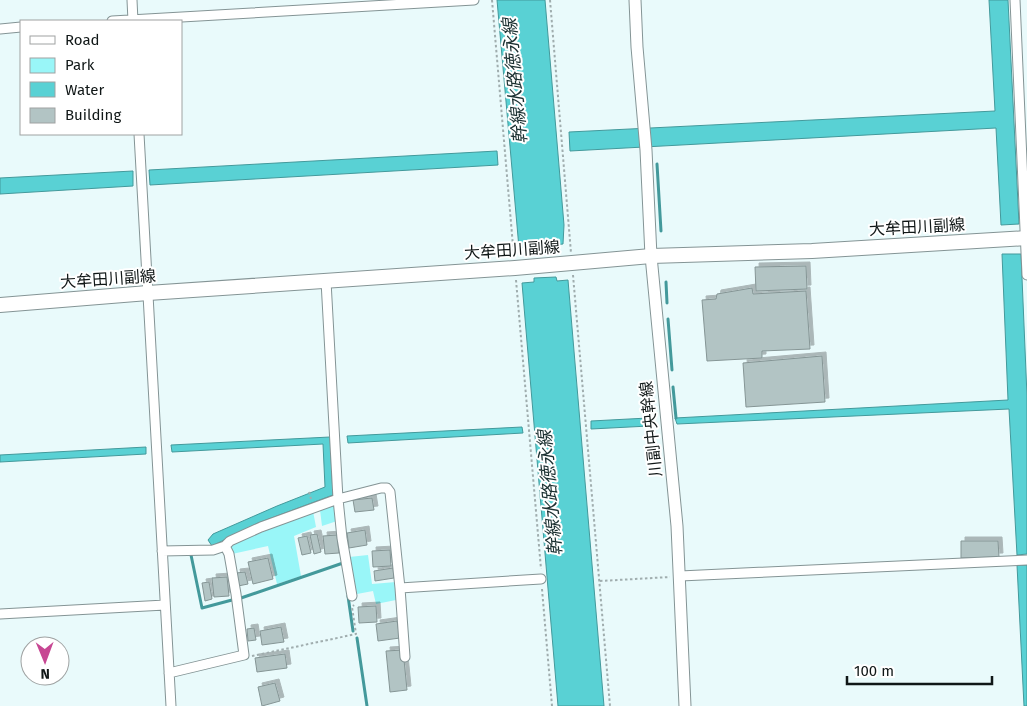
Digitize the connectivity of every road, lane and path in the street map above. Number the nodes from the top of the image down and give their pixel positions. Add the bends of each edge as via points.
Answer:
1 (132, 0) edge
2 (474, 0) edge
3 (492, 0) edge
4 (550, 0) edge
5 (635, 0) edge
6 (1014, 0) edge
7 (133, 20) edge
8 (149, 20) edge
9 (20, 27) edge
10 (0, 29) edge
11 (139, 135) edge
12 (1026, 238) edge
13 (651, 256) junction
14 (572, 263) junction
15 (515, 268) junction
16 (1027, 275) edge
17 (326, 281) junction
18 (148, 293) junction
19 (0, 305) edge
20 (338, 499) junction
21 (225, 546) junction
22 (162, 551) junction
23 (1027, 560) edge
24 (680, 576) junction
25 (541, 580) junction
26 (600, 581) junction
27 (400, 588) junction
28 (354, 600) joint
29 (165, 605) junction
30 (0, 614) edge
31 (244, 655) junction
32 (405, 656) dead end
33 (169, 673) junction
34 (171, 706) edge
35 (552, 706) edge
36 (610, 706) edge
37 (685, 706) edge

1 - 7 street
2 - 8 street
3 - 15 path
4 - 14 path
5 - 13 street, 川副中央幹線
6 - 12 street
9 - 10 street
11 - 18 street
12 - 13 main road, 大牟田川副線 via 812,251
12 - 16 street
13 - 14 main road, 大牟田川副線
13 - 24 street, 川副中央幹線
14 - 15 main road, 大牟田川副線
14 - 26 path
15 - 17 main road, 大牟田川副線
15 - 25 path
17 - 18 main road, 大牟田川副線
17 - 20 street
18 - 19 main road, 大牟田川副線
18 - 22 street
20 - 21 street via 261,527
20 - 27 street via 380,488 387,488 390,492
20 - 28 street
21 - 22 street via 214,550
21 - 31 street via 236,594
22 - 29 street
23 - 24 street
24 - 26 path
24 - 37 street, 川副中央幹線
25 - 27 street
25 - 35 path
26 - 36 path
27 - 32 street
28 - 31 path via 356,634
29 - 30 street
29 - 33 street
31 - 33 street
33 - 34 street

